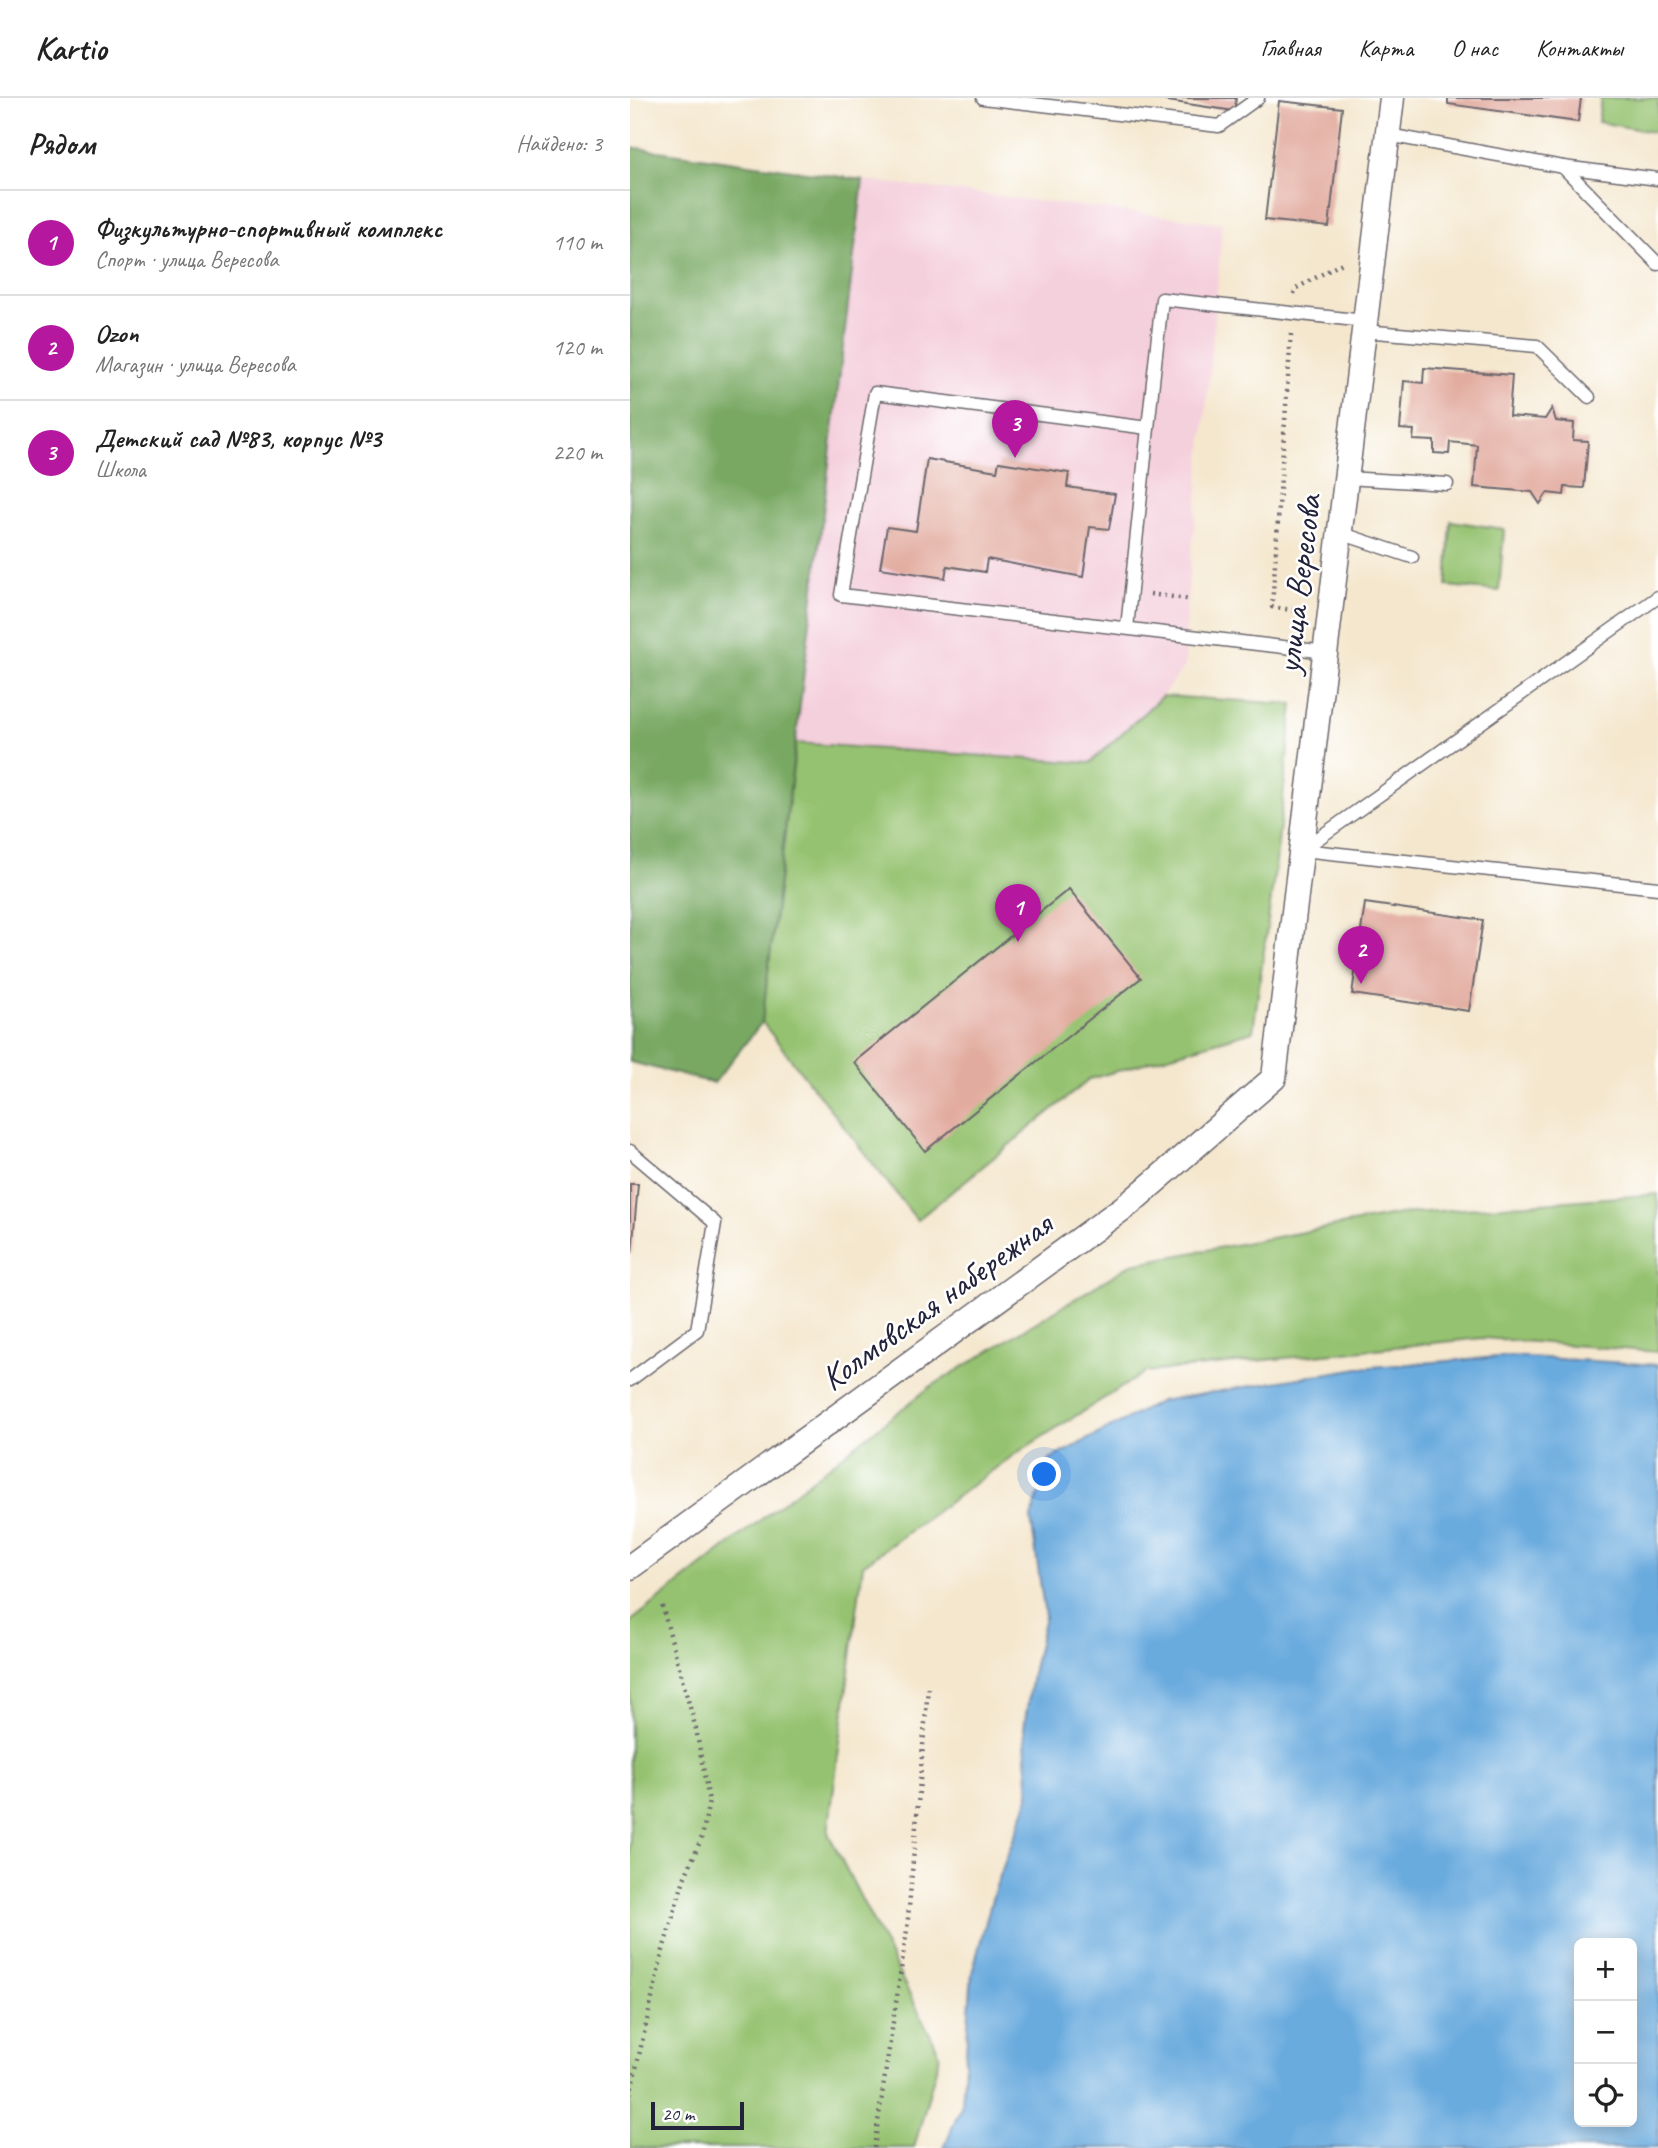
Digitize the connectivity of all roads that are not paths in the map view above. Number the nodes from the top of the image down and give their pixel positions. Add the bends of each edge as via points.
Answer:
1 (984, 98) edge
2 (1258, 98) edge
3 (1392, 98) edge
4 (1388, 135) junction
5 (1563, 167) junction
6 (1658, 179) edge
7 (1658, 264) edge
8 (1365, 326) junction
9 (1589, 397) dead end
10 (1148, 428) junction
11 (1346, 478) junction
12 (1447, 484) dead end
13 (1340, 533) junction
14 (1412, 557) dead end
15 (1658, 597) edge
16 (1127, 628) junction
17 (1325, 652) junction
18 (1302, 850) junction
19 (1658, 888) edge
20 (1274, 1078) joint
21 (630, 1152) edge
22 (630, 1380) edge
23 (630, 1567) edge

1 - 2 lane via 1219,126
3 - 4 street, улица Вересова
4 - 5 lane
4 - 8 street, улица Вересова
5 - 6 lane
5 - 7 lane
8 - 9 lane via 1537,346
8 - 10 lane via 1162,299
8 - 11 street, улица Вересова
10 - 16 lane
10 - 16 lane via 875,393 841,595
11 - 12 lane
11 - 13 street, улица Вересова
13 - 14 lane
13 - 17 street, улица Вересова
15 - 18 lane
16 - 17 lane
17 - 18 street, улица Вересова
18 - 19 lane
18 - 20 street, улица Вересова
20 - 23 street, Колмовская набережная via 1130,1203
21 - 22 lane via 715,1223 697,1330

